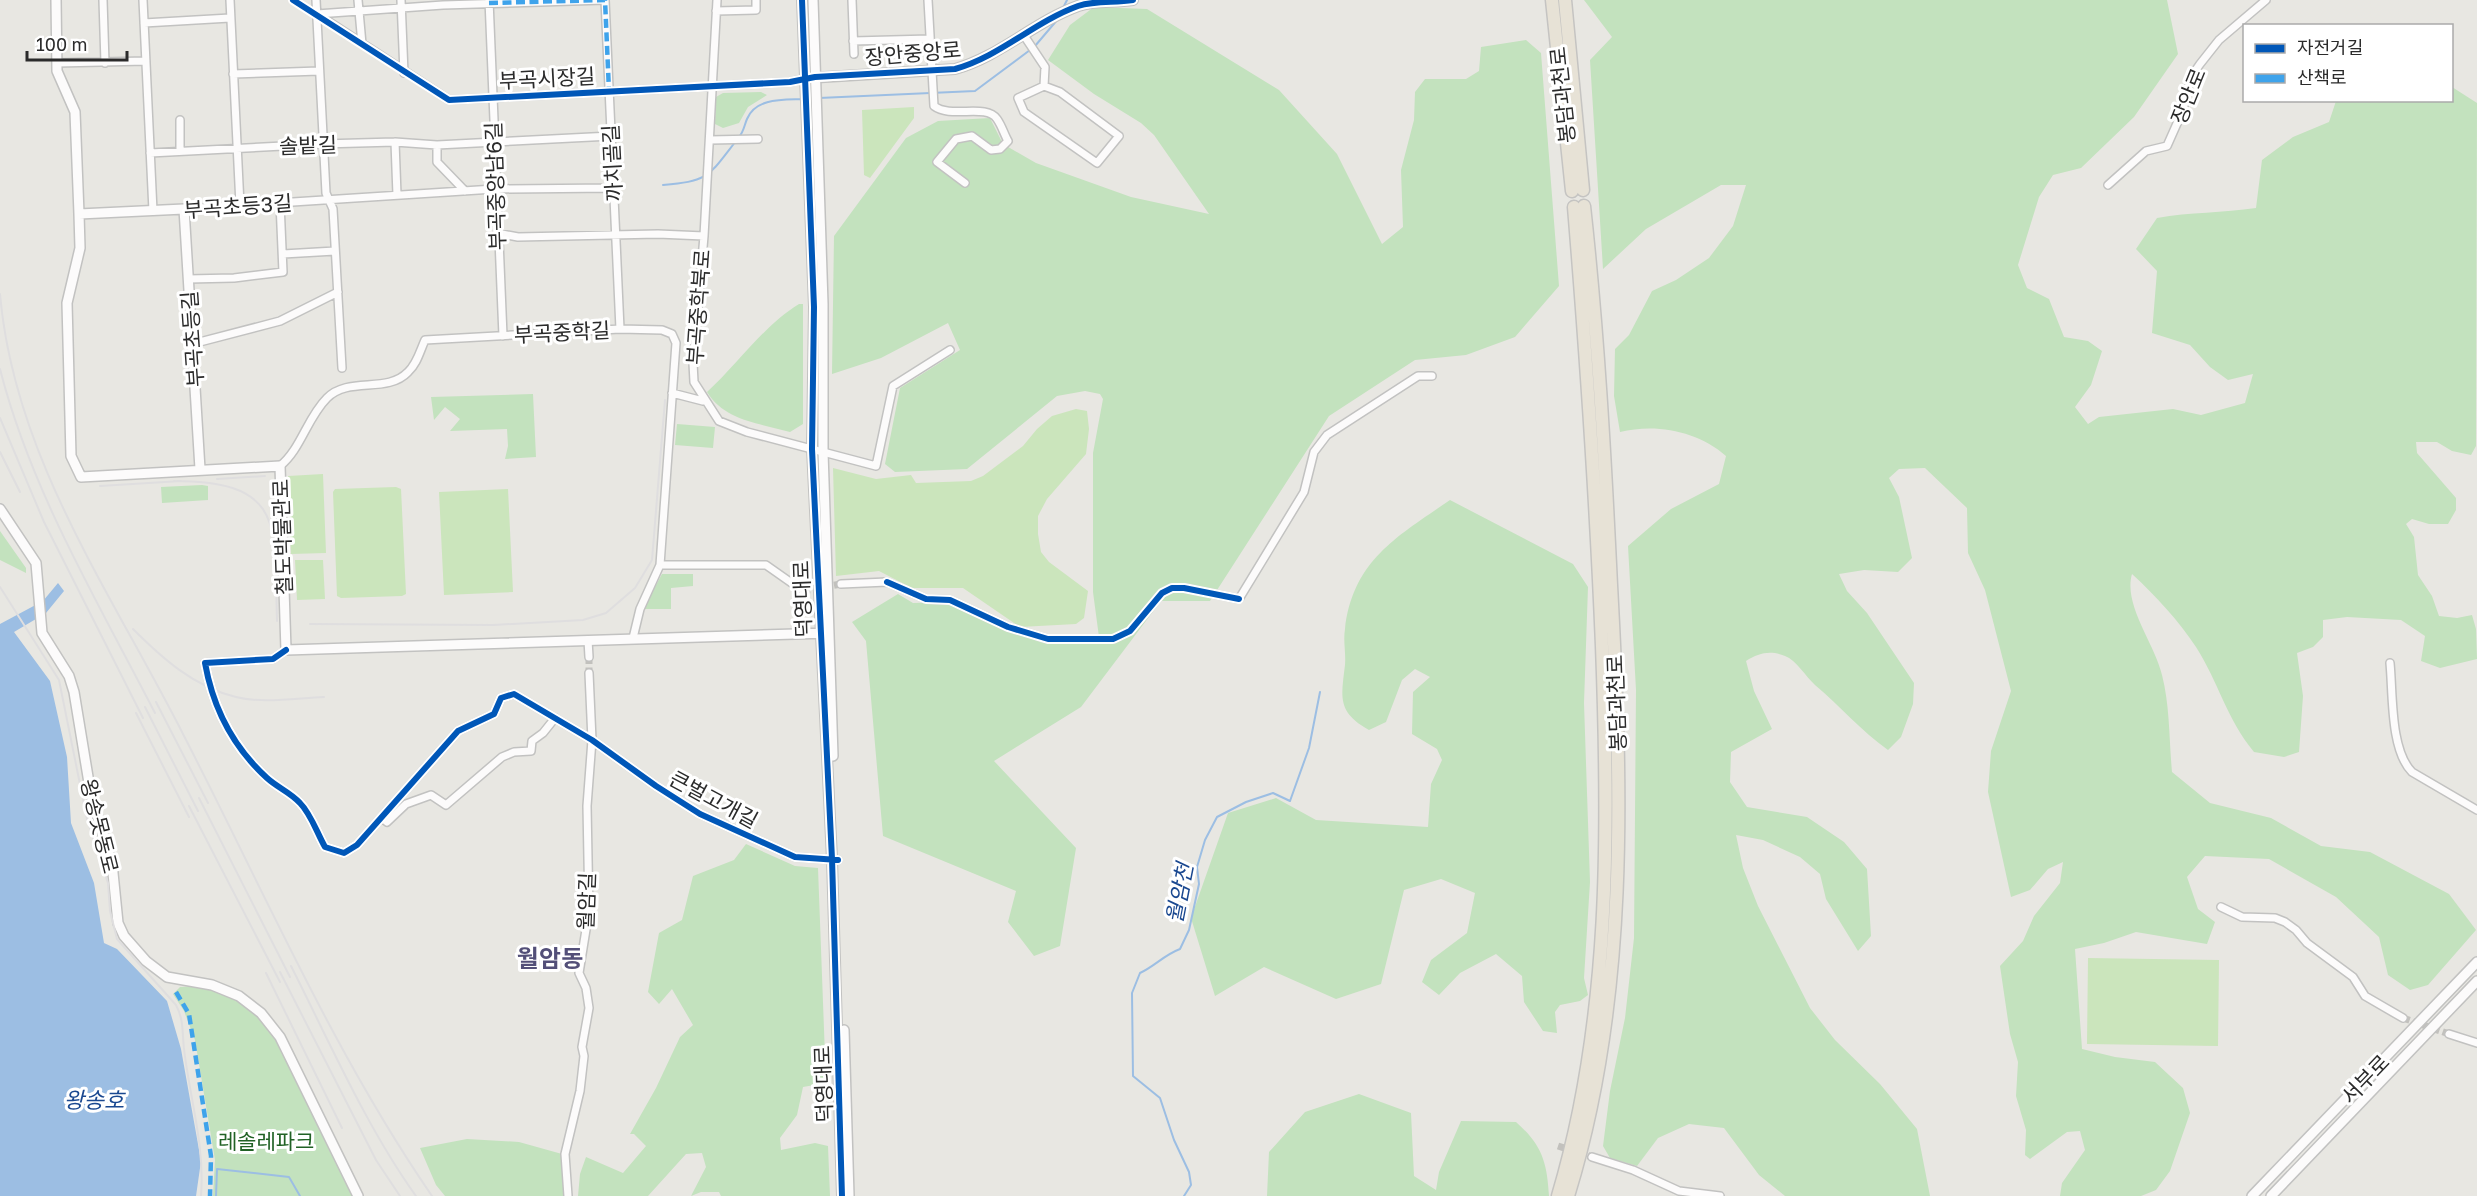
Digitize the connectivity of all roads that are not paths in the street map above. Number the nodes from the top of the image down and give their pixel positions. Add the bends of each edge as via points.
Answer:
1 (56, 0) edge
2 (103, 0) edge
3 (143, 0) edge
4 (230, 0) edge
5 (316, 0) edge
6 (358, 0) edge
7 (605, 0) edge
8 (717, 0) edge
9 (756, 0) edge
10 (802, 0) edge
11 (813, 0) edge
12 (852, 0) edge
13 (928, 0) edge
14 (1133, 0) edge
15 (1552, 0) edge
16 (1565, 0) edge
17 (2266, 0) edge
18 (443, 2) edge
19 (489, 2) edge
20 (401, 4) edge
21 (361, 10) junction
22 (716, 11) junction
23 (316, 14) junction
24 (231, 18) junction
25 (144, 22) junction
26 (1026, 38) junction
27 (930, 39) junction
28 (853, 41) junction
29 (362, 44) junction
30 (854, 54) dead end
31 (146, 62) junction
32 (57, 63) junction
33 (105, 63) junction
34 (319, 71) junction
35 (404, 73) junction
36 (233, 74) junction
37 (932, 75) junction
38 (815, 81) junction
39 (804, 83) junction
40 (711, 86) junction
41 (1044, 87) junction
42 (609, 92) junction
43 (492, 98) junction
44 (810, 104) junction
45 (180, 120) dead end
46 (611, 136) junction
47 (758, 139) dead end
48 (710, 140) junction
49 (395, 142) junction
50 (493, 142) junction
51 (322, 144) junction
52 (437, 145) junction
53 (237, 148) junction
54 (180, 151) junction
55 (150, 153) junction
56 (964, 183) dead end
57 (2108, 185) dead end
58 (613, 188) junction
59 (494, 189) junction
60 (465, 191) junction
61 (397, 195) junction
62 (329, 200) junction
63 (280, 203) junction
64 (240, 205) junction
65 (184, 209) junction
66 (153, 211) junction
67 (79, 214) junction
68 (497, 233) junction
69 (615, 235) junction
70 (704, 236) junction
71 (336, 251) junction
72 (283, 254) junction
73 (188, 279) junction
74 (338, 292) junction
75 (620, 329) junction
76 (502, 336) junction
77 (192, 344) junction
78 (950, 350) dead end
79 (342, 368) dead end
80 (1431, 376) dead end
81 (672, 393) junction
82 (703, 401) junction
83 (812, 449) junction
84 (823, 452) junction
85 (280, 466) junction
86 (201, 469) junction
87 (0, 510) edge
88 (660, 565) junction
89 (841, 584) tunnel mouth
90 (803, 591) dead end
91 (824, 633) junction
92 (633, 638) junction
93 (588, 640) junction
94 (286, 650) junction
95 (589, 657) tunnel mouth
96 (2390, 663) dead end
97 (589, 673) tunnel mouth
98 (555, 718) junction
99 (592, 740) junction
100 (2477, 810) edge
101 (384, 820) junction
102 (835, 860) junction
103 (2221, 907) dead end
104 (2477, 962) edge
105 (2477, 981) edge
106 (2403, 1018) tunnel mouth
107 (2449, 1034) tunnel mouth
108 (2477, 1043) edge
109 (1592, 1157) tunnel mouth
110 (358, 1196) edge
111 (568, 1196) edge
112 (842, 1196) edge
113 (849, 1196) edge
114 (1558, 1196) edge
115 (1568, 1196) edge
116 (1720, 1196) edge
117 (2252, 1196) edge
118 (2271, 1196) edge

1 - 32 street, 철도박물관로
2 - 33 street
3 - 25 street
4 - 24 street
5 - 23 street
6 - 21 street
7 - 19 street
7 - 42 street, 까치골길
8 - 22 street
9 - 22 street via 756,10
10 - 39 street, 덕영대로
11 - 38 street, 덕영대로
12 - 28 street
13 - 27 street
14 - 26 street, 장안중앙로 via 1094,1 1077,7 1049,20
15 - 16 highway, 봉담과천로 via 1577,190
17 - 57 street, 장안로 via 2219,40 2191,77 2167,146 2146,151
18 - 19 street
18 - 20 street
19 - 43 street, 부곡중앙남6길
20 - 21 street
20 - 35 street
21 - 23 street
21 - 29 street
22 - 40 street
23 - 29 street, 부곡시장길
23 - 34 street
24 - 25 street
24 - 36 street
25 - 31 street
26 - 37 street, 장안중앙로 via 976,63
26 - 41 street via 1045,67
27 - 28 street
27 - 37 street
28 - 30 street
29 - 35 street, 부곡시장길
31 - 33 street
31 - 55 street
32 - 33 street
32 - 67 street, 철도박물관로 via 75,112
34 - 36 street
34 - 51 street
35 - 43 street, 부곡시장길 via 449,100
36 - 53 street
37 - 38 street, 장안중앙로
37 - 56 street via 934,106 941,112 989,112 997,118 1008,141 1000,149 991,150 972,136 956,139 938,162
38 - 39 street, 장안중앙로
38 - 44 street, 덕영대로
39 - 40 street, 부곡시장길
39 - 44 street, 덕영대로
40 - 42 street, 부곡시장길
40 - 48 street
41 - 41 street via 1018,98 1024,112 1097,163 1119,136 1060,92
42 - 43 street, 부곡시장길
42 - 46 street, 까치골길
43 - 50 street, 부곡중앙남6길
44 - 83 street, 덕영대로
44 - 84 street, 덕영대로 via 823,304
45 - 54 street
46 - 50 street, 솔밭길
46 - 58 street, 까치골길
47 - 48 street
48 - 70 street, 부곡중학북로
49 - 51 street, 솔밭길
49 - 52 street, 솔밭길
49 - 61 street
50 - 52 street, 솔밭길
50 - 59 street, 부곡중앙남6길
51 - 53 street, 솔밭길
51 - 62 street
52 - 60 street via 437,162
53 - 54 street, 솔밭길
53 - 64 street
54 - 55 street, 솔밭길
55 - 66 street
58 - 59 street, 부곡초등3길
58 - 69 street, 까치골길
59 - 60 street, 부곡초등3길
59 - 68 street, 부곡중앙남6길
60 - 61 street, 부곡초등3길
61 - 62 street, 부곡초등3길
62 - 63 street, 부곡초등3길
62 - 71 street
63 - 64 street, 부곡초등3길
63 - 72 street
64 - 65 street, 부곡초등3길
65 - 66 street, 부곡초등3길
65 - 73 street, 부곡초등길
66 - 67 street, 부곡초등3길
67 - 86 street, 철도박물관로 via 80,248 67,303 71,456 81,477
68 - 69 street via 518,237
68 - 76 street, 부곡중앙남6길
69 - 70 street
69 - 75 street, 까치골길
70 - 82 street, 부곡중학북로 via 693,363 694,382
71 - 72 street
71 - 74 street
72 - 73 street via 284,272
73 - 77 street, 부곡초등길
74 - 77 street via 280,321
74 - 79 street
75 - 76 street, 부곡중학길
75 - 81 street, 부곡중학길 via 662,330 672,334 676,343
76 - 85 street, 부곡중학길 via 425,340 413,366 397,380 338,390 313,416 289,459
77 - 86 street, 부곡초등길
78 - 84 street, 부곡중학북로 via 893,386 876,466
80 - 89 street via 1419,376 1327,435 1314,452 1304,492 1239,599 1172,588 1162,592 1130,631 1113,639 1048,639 1008,627 950,600 926,599 887,582
81 - 82 street
81 - 88 street, 부곡중학길
82 - 83 street, 부곡중학북로 via 719,421
83 - 84 street, 부곡중학북로
83 - 91 street, 덕영대로
84 - 91 street, 덕영대로
85 - 86 street, 철도박물관로
85 - 94 street, 철도박물관로
87 - 110 street, 왕송못동로 via 36,563 42,633 69,676 74,692 91,795 112,863 118,922 124,936 167,977 212,985 239,996 267,1020 280,1037
88 - 90 street via 766,565
88 - 92 street, 부곡중학길 via 640,609
91 - 92 street
91 - 102 street, 덕영대로
92 - 93 street
93 - 94 street
93 - 95 street
94 - 101 street via 273,660 205,663 218,713 243,752 269,780 285,788 302,805 325,847 344,853
96 - 100 street via 2398,743 2404,764
97 - 99 street, 월암길
98 - 99 street, 큰벌고개길
98 - 101 street via 532,741 531,751 502,757 446,806 431,795 406,804
98 - 101 street, 큰벌고개길 via 514,694 501,698 494,714 458,731
99 - 102 street, 큰벌고개길 via 700,814 795,857
99 - 111 street, 월암길 via 587,806 589,911 579,973 590,1008 582,1047 580,1090 565,1154
102 - 112 street, 덕영대로
102 - 113 street, 덕영대로
103 - 106 street via 2242,917 2284,922 2353,977 2365,996
104 - 117 street, 서부로
105 - 118 street, 서부로
107 - 108 street
109 - 116 street via 1679,1191
114 - 115 highway, 봉담과천로 via 1588,1063 1600,978 1605,893 1605,741 1579,206 1596,322 1617,694 1619,809 1609,988 1596,1080

